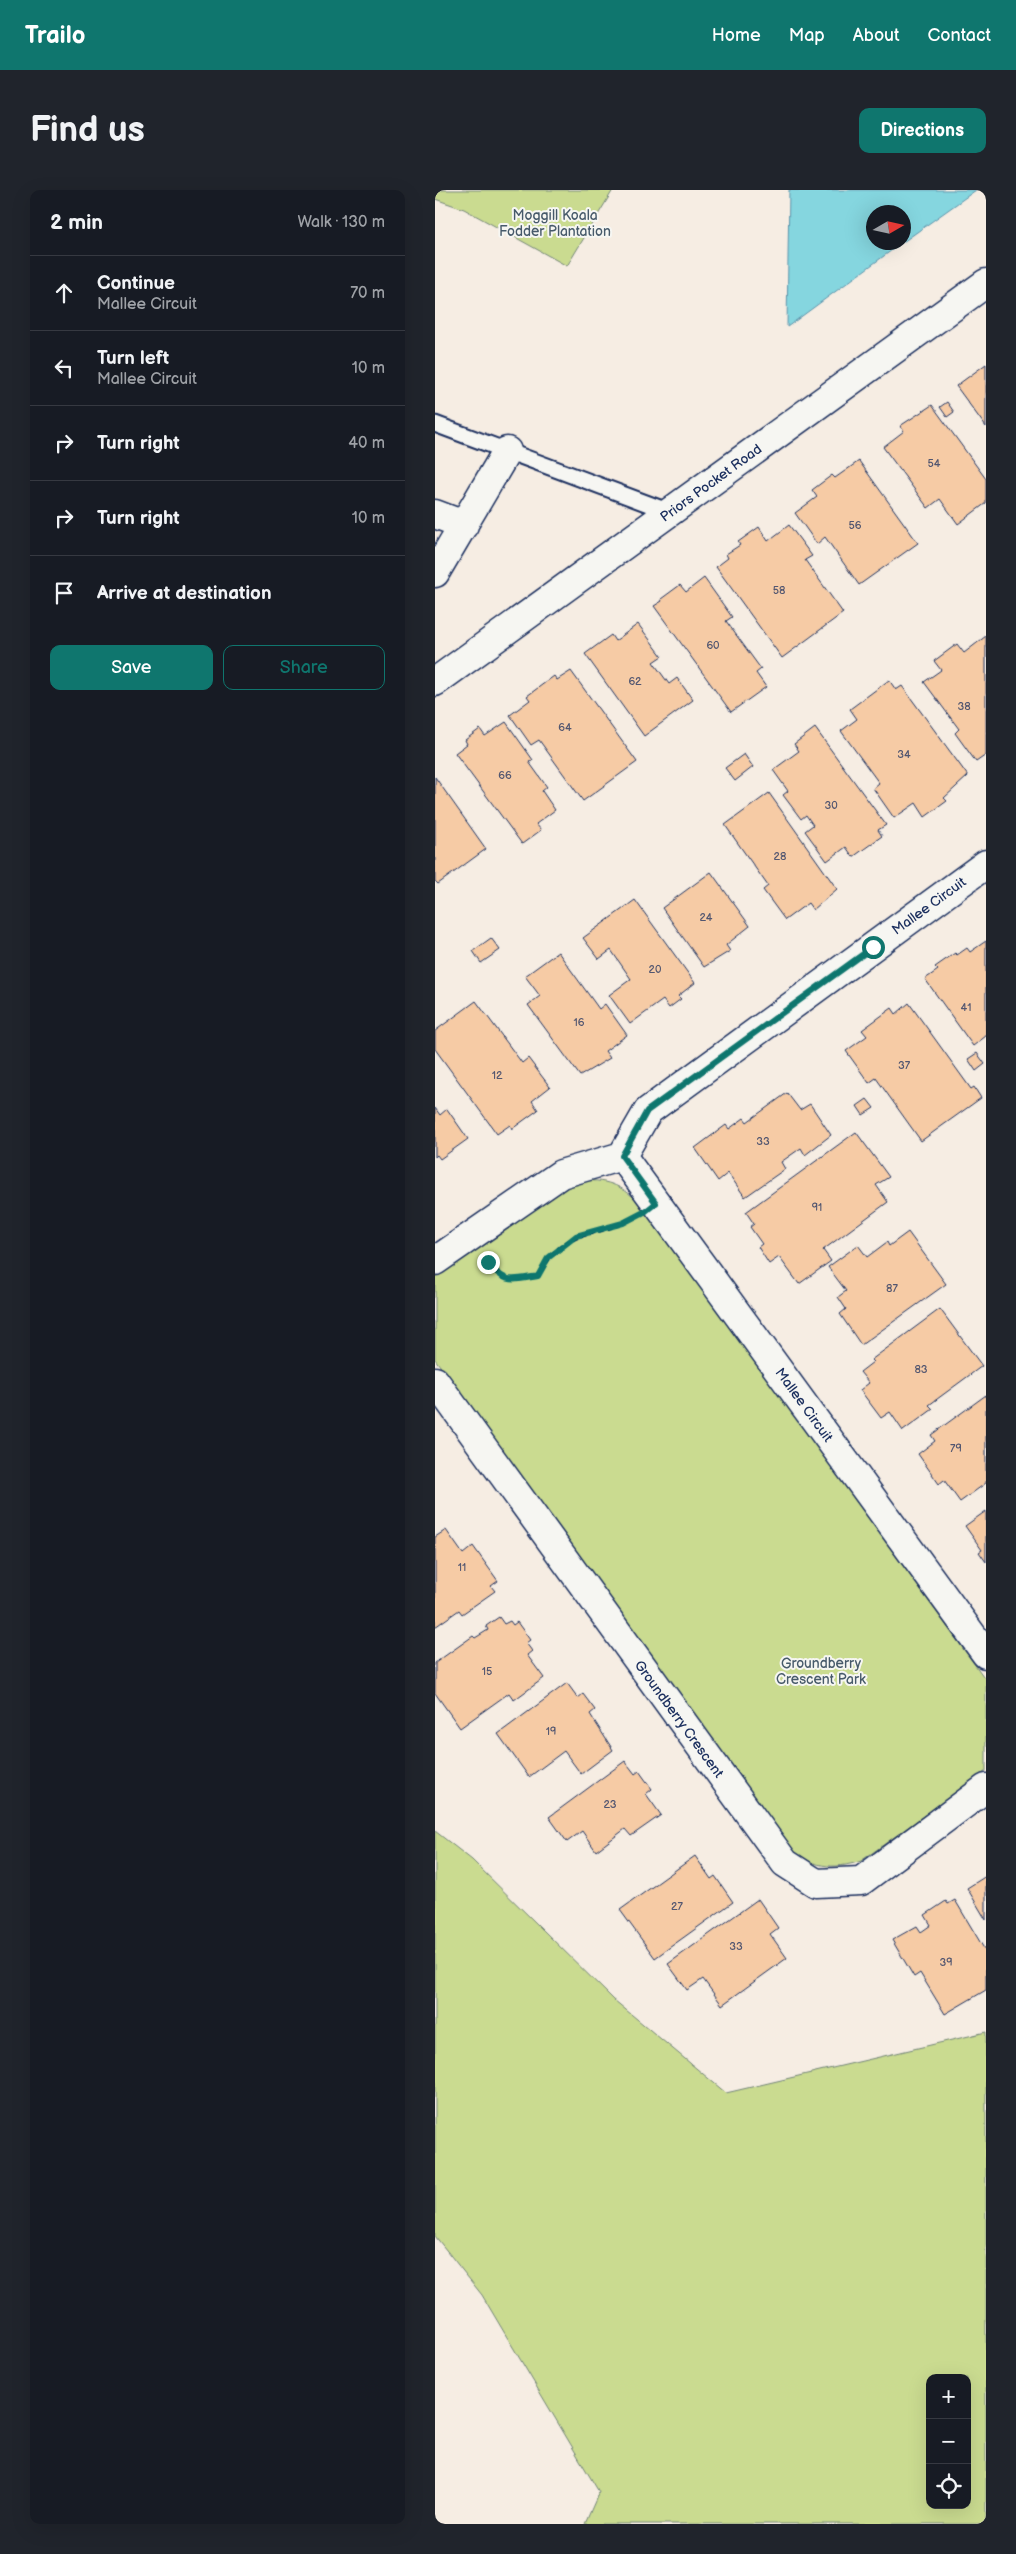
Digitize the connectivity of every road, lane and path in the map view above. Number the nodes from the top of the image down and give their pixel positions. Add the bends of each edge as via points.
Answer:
1 (986, 283) edge
2 (435, 424) edge
3 (507, 451) junction
4 (670, 512) junction
5 (435, 514) edge
6 (464, 524) junction
7 (435, 573) edge
8 (435, 682) edge
9 (986, 864) edge
10 (622, 1156) junction
11 (656, 1203) junction
12 (483, 1255) dead end
13 (435, 1261) edge
14 (435, 1381) edge
15 (986, 1654) edge
16 (986, 1788) edge

1 - 4 street, Priors Pocket Road
2 - 3 lane
3 - 4 lane
3 - 6 street
4 - 8 street, Priors Pocket Road
5 - 6 street
6 - 7 street
9 - 10 street, Mallee Circuit via 647,1111
10 - 11 street, Mallee Circuit
10 - 13 street via 561,1174
11 - 12 path via 623,1223 576,1236 548,1258 538,1276 509,1281 499,1276
11 - 15 street, Mallee Circuit
14 - 16 street, Groundberry Crescent via 785,1863 816,1883 861,1881

